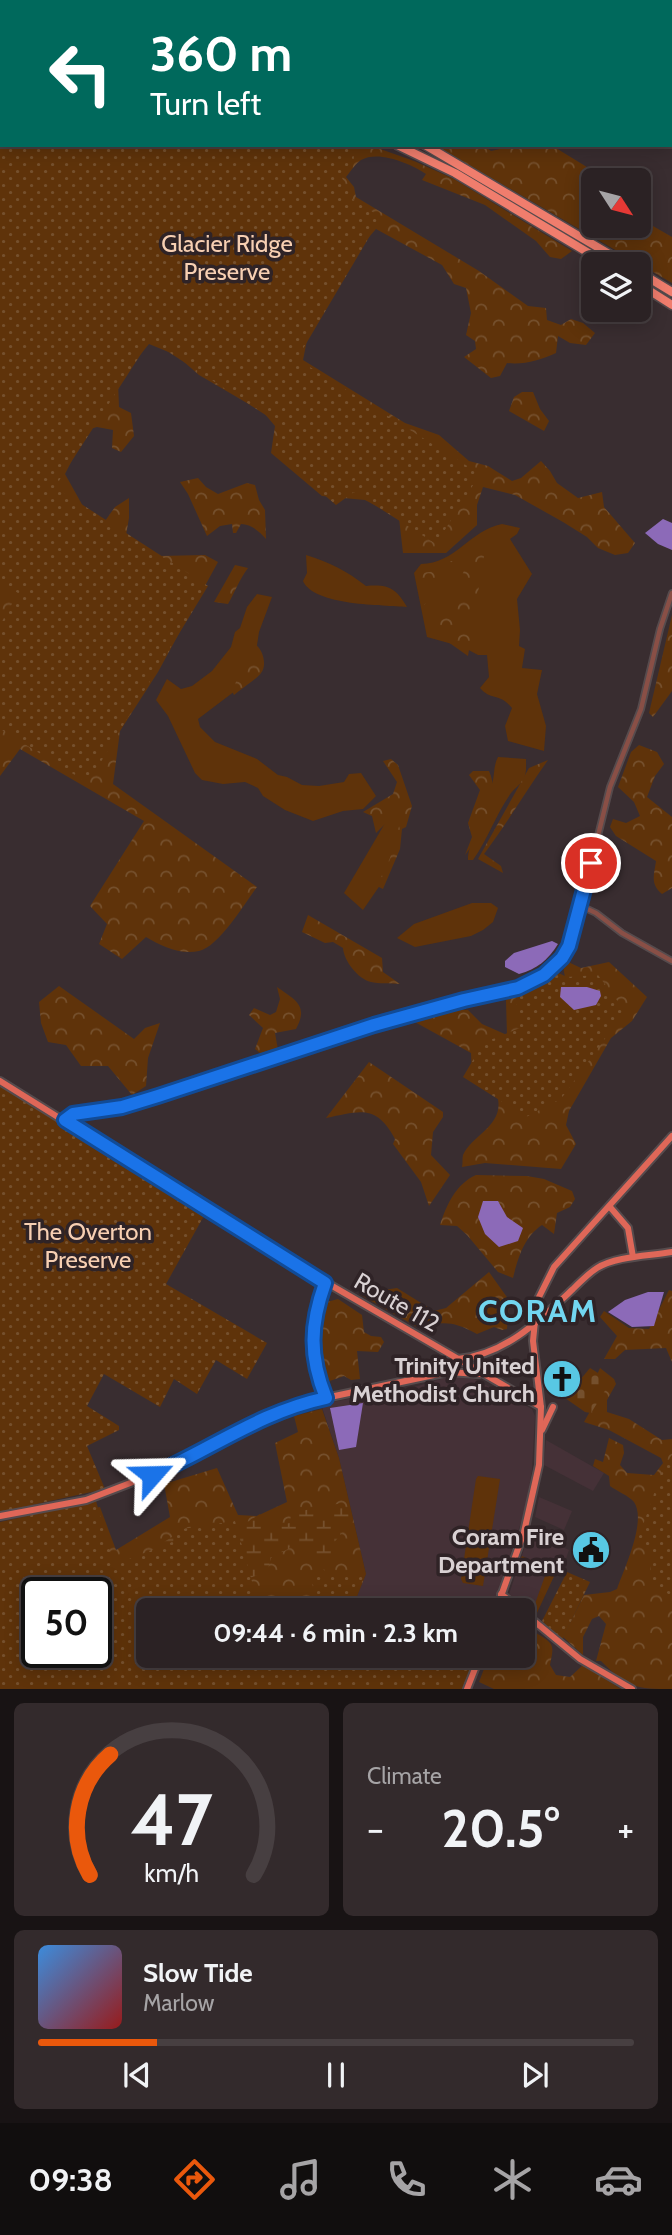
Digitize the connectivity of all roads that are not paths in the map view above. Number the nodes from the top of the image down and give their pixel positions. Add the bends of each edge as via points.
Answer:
1 (401, 147) edge
2 (428, 147) edge
3 (587, 252) edge
4 (605, 252) edge
5 (651, 279) edge
6 (651, 292) edge
7 (672, 292) edge
8 (672, 305) edge
9 (672, 593) edge
10 (581, 906) junction
11 (672, 961) edge
12 (0, 1081) edge
13 (65, 1120) junction
14 (672, 1136) edge
15 (610, 1208) junction
16 (672, 1252) edge
17 (633, 1257) junction
18 (325, 1283) junction
19 (533, 1326) junction
20 (485, 1354) junction
21 (456, 1359) junction
22 (479, 1373) junction
23 (326, 1398) junction
24 (541, 1407) junction
25 (553, 1407) dead end
26 (541, 1431) junction
27 (0, 1516) edge
28 (501, 1594) junction
29 (500, 1598) edge
30 (506, 1598) edge
31 (535, 1622) edge
32 (475, 1668) edge
33 (467, 1689) edge
34 (632, 1689) edge

1 - 3 highway via 455,173
2 - 4 highway
5 - 7 highway
6 - 8 highway
9 - 10 street via 641,709 610,787
10 - 11 street
10 - 13 street via 562,958 518,988 374,1025 158,1096 73,1114
12 - 13 main road, Route 112
13 - 18 main road, Route 112
14 - 15 main road
15 - 17 main road via 628,1228
15 - 19 main road via 554,1267 537,1301
16 - 17 main road, Route 112
17 - 19 main road, Route 112 via 599,1267
18 - 21 main road, Route 112
18 - 23 main road via 312,1332
19 - 20 main road, Route 112
19 - 24 main road
20 - 21 main road, Route 112
20 - 22 main road via 476,1362
21 - 22 main road
22 - 23 main road via 430,1375
22 - 24 main road
23 - 27 main road via 254,1422 179,1463 86,1500
24 - 26 main road
25 - 26 main road
26 - 28 main road via 531,1510
28 - 29 main road
28 - 30 main road
31 - 34 main road via 580,1659
32 - 33 main road

